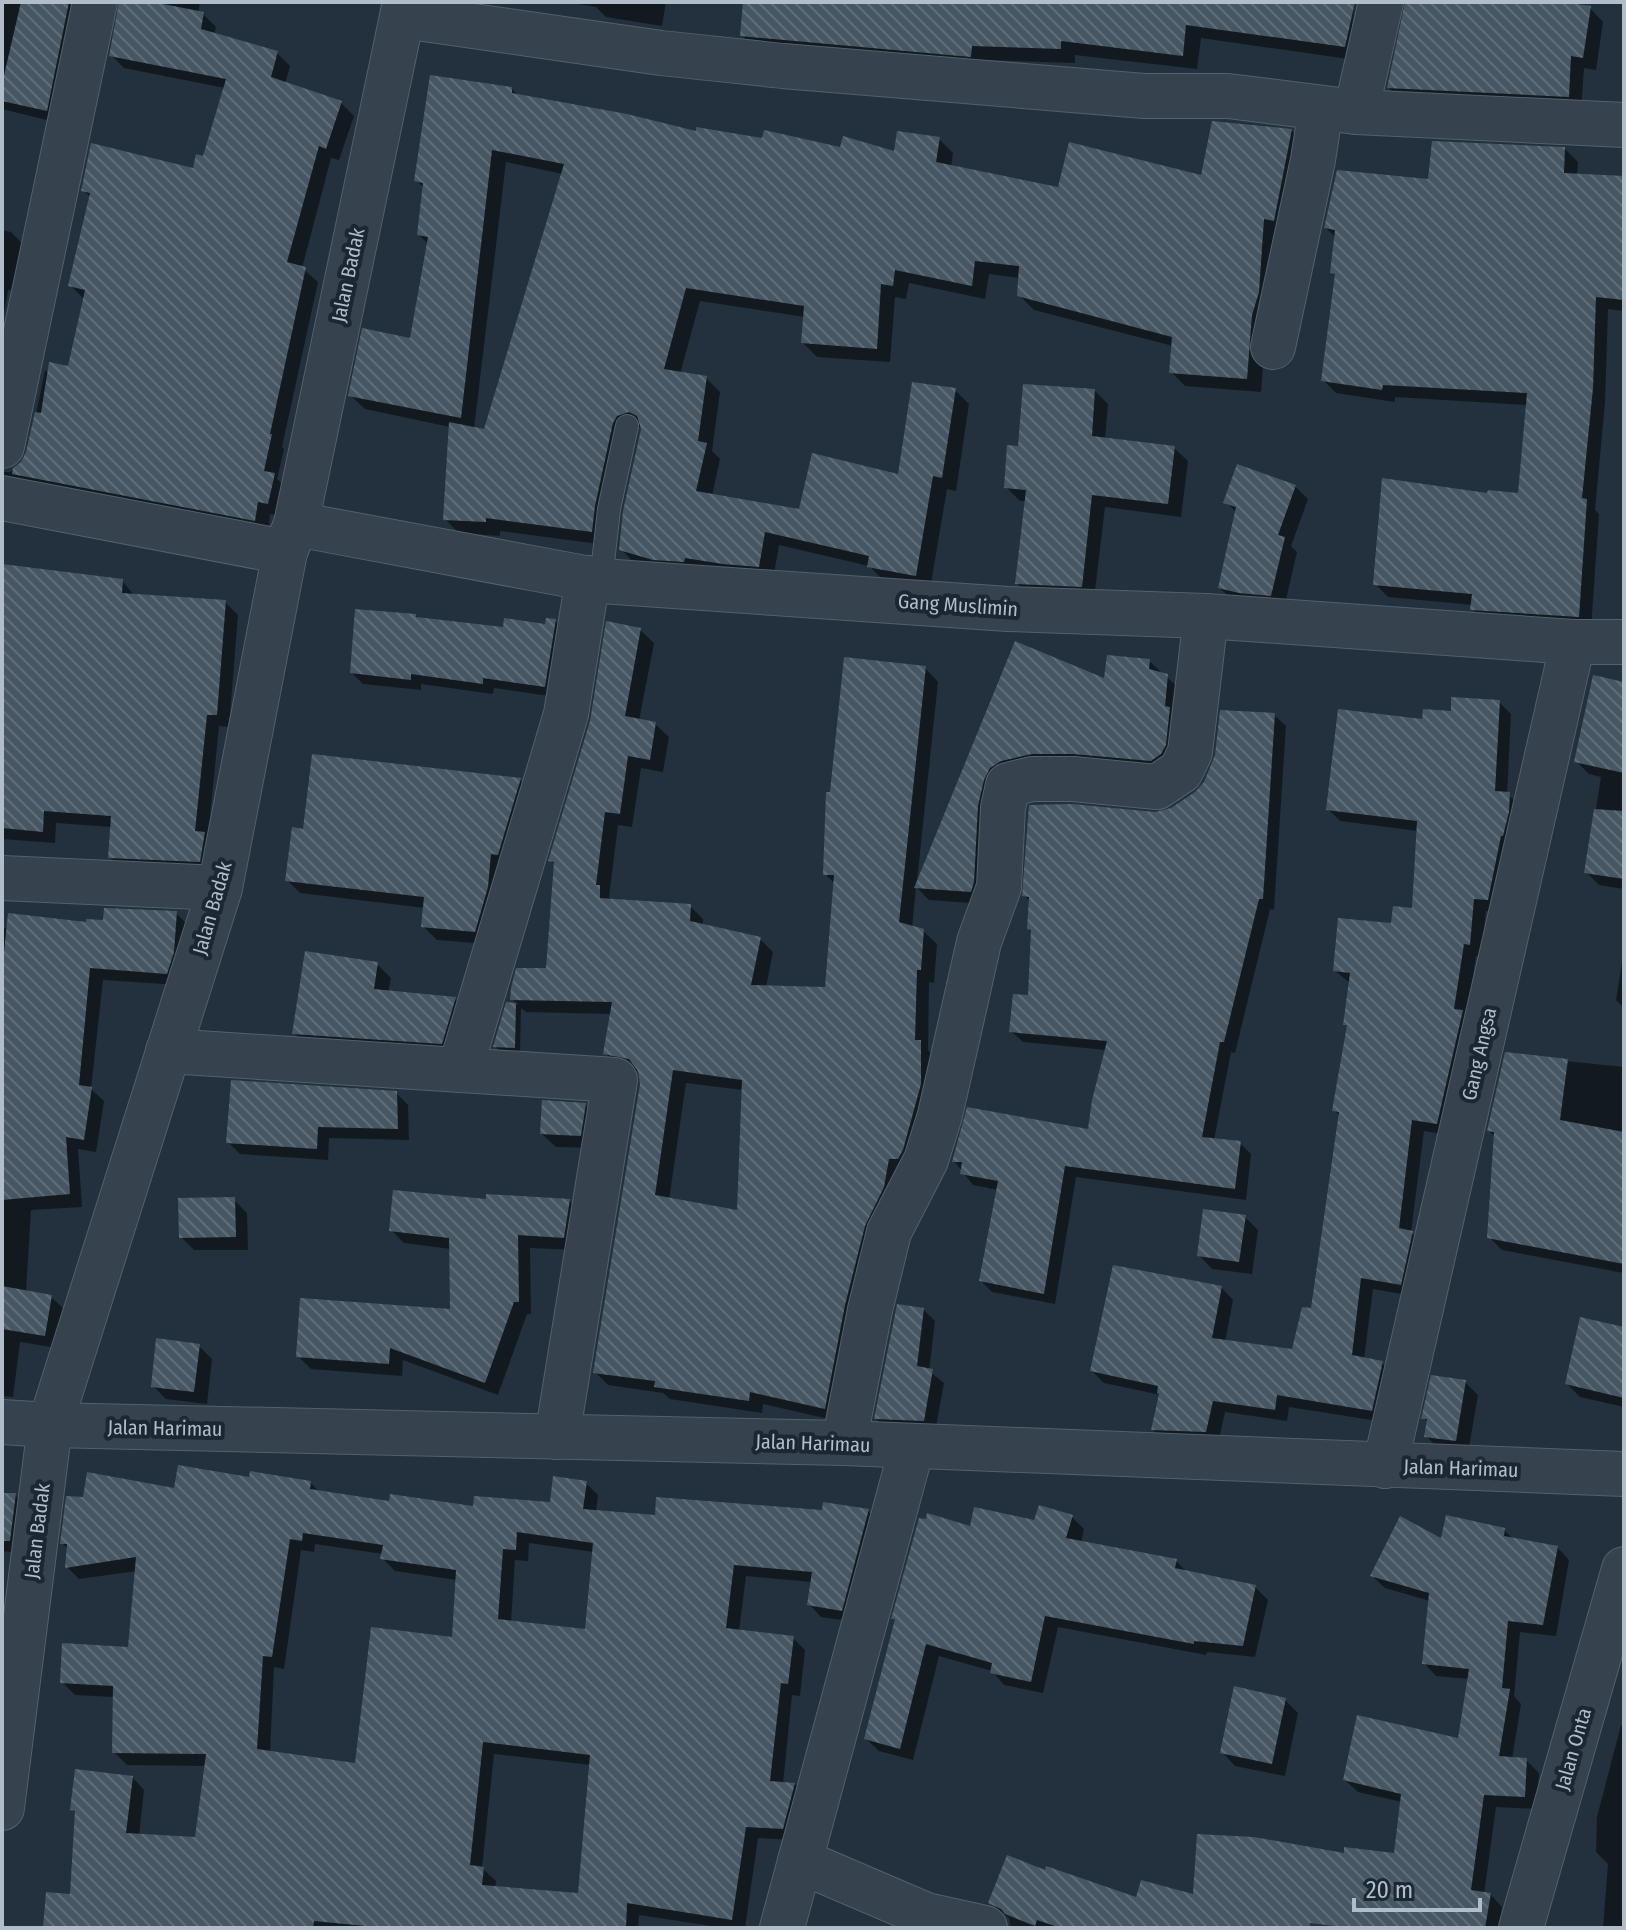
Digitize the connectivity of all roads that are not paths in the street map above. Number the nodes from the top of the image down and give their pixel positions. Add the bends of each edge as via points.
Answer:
1 (95, 2) edge
2 (1381, 2) edge
3 (404, 9) edge
4 (1339, 110) junction
5 (1624, 125) edge
6 (1273, 347) dead end
7 (627, 426) dead end
8 (2, 446) edge
9 (2, 498) edge
10 (290, 538) junction
11 (595, 579) junction
12 (1206, 616) junction
13 (1573, 642) junction
14 (1624, 642) edge
15 (2, 878) edge
16 (220, 888) junction
17 (168, 1051) junction
18 (460, 1070) junction
19 (2, 1422) edge
20 (50, 1425) junction
21 (557, 1437) junction
22 (844, 1443) junction
23 (912, 1447) junction
24 (1385, 1466) junction
25 (1624, 1474) edge
26 (1624, 1569) edge
27 (2, 1808) edge
28 (800, 1861) junction
29 (925, 1922) edge
30 (782, 1928) edge
31 (985, 1928) edge
32 (1521, 1928) edge

1 - 8 street
2 - 4 street
3 - 4 street via 661,53 752,63 1144,96 1228,96
3 - 10 street, Jalan Badak
4 - 5 street
4 - 6 street via 1313,160
7 - 11 lane
9 - 10 street, Gang Muslimin
10 - 11 street, Gang Muslimin
10 - 16 street, Jalan Badak
11 - 12 street, Gang Muslimin via 1008,609
11 - 18 street via 566,714
12 - 13 street, Gang Muslimin
12 - 22 street via 1190,752 1181,771 1157,787 1073,779 1008,785 999,887 979,942 926,1160 889,1232
13 - 14 street, Gang Muslimin
13 - 24 street, Gang Angsa
15 - 16 street
16 - 17 street, Jalan Badak
17 - 18 street
17 - 20 street, Jalan Badak
18 - 21 street via 615,1080
19 - 20 street, Jalan Harimau
20 - 21 street, Jalan Harimau
20 - 27 street, Jalan Badak
21 - 22 street, Jalan Harimau
22 - 23 street, Jalan Harimau
23 - 24 street, Jalan Harimau
23 - 28 street
24 - 25 street, Jalan Harimau
26 - 32 street, Jalan Onta
28 - 29 street
28 - 30 street
29 - 31 street

